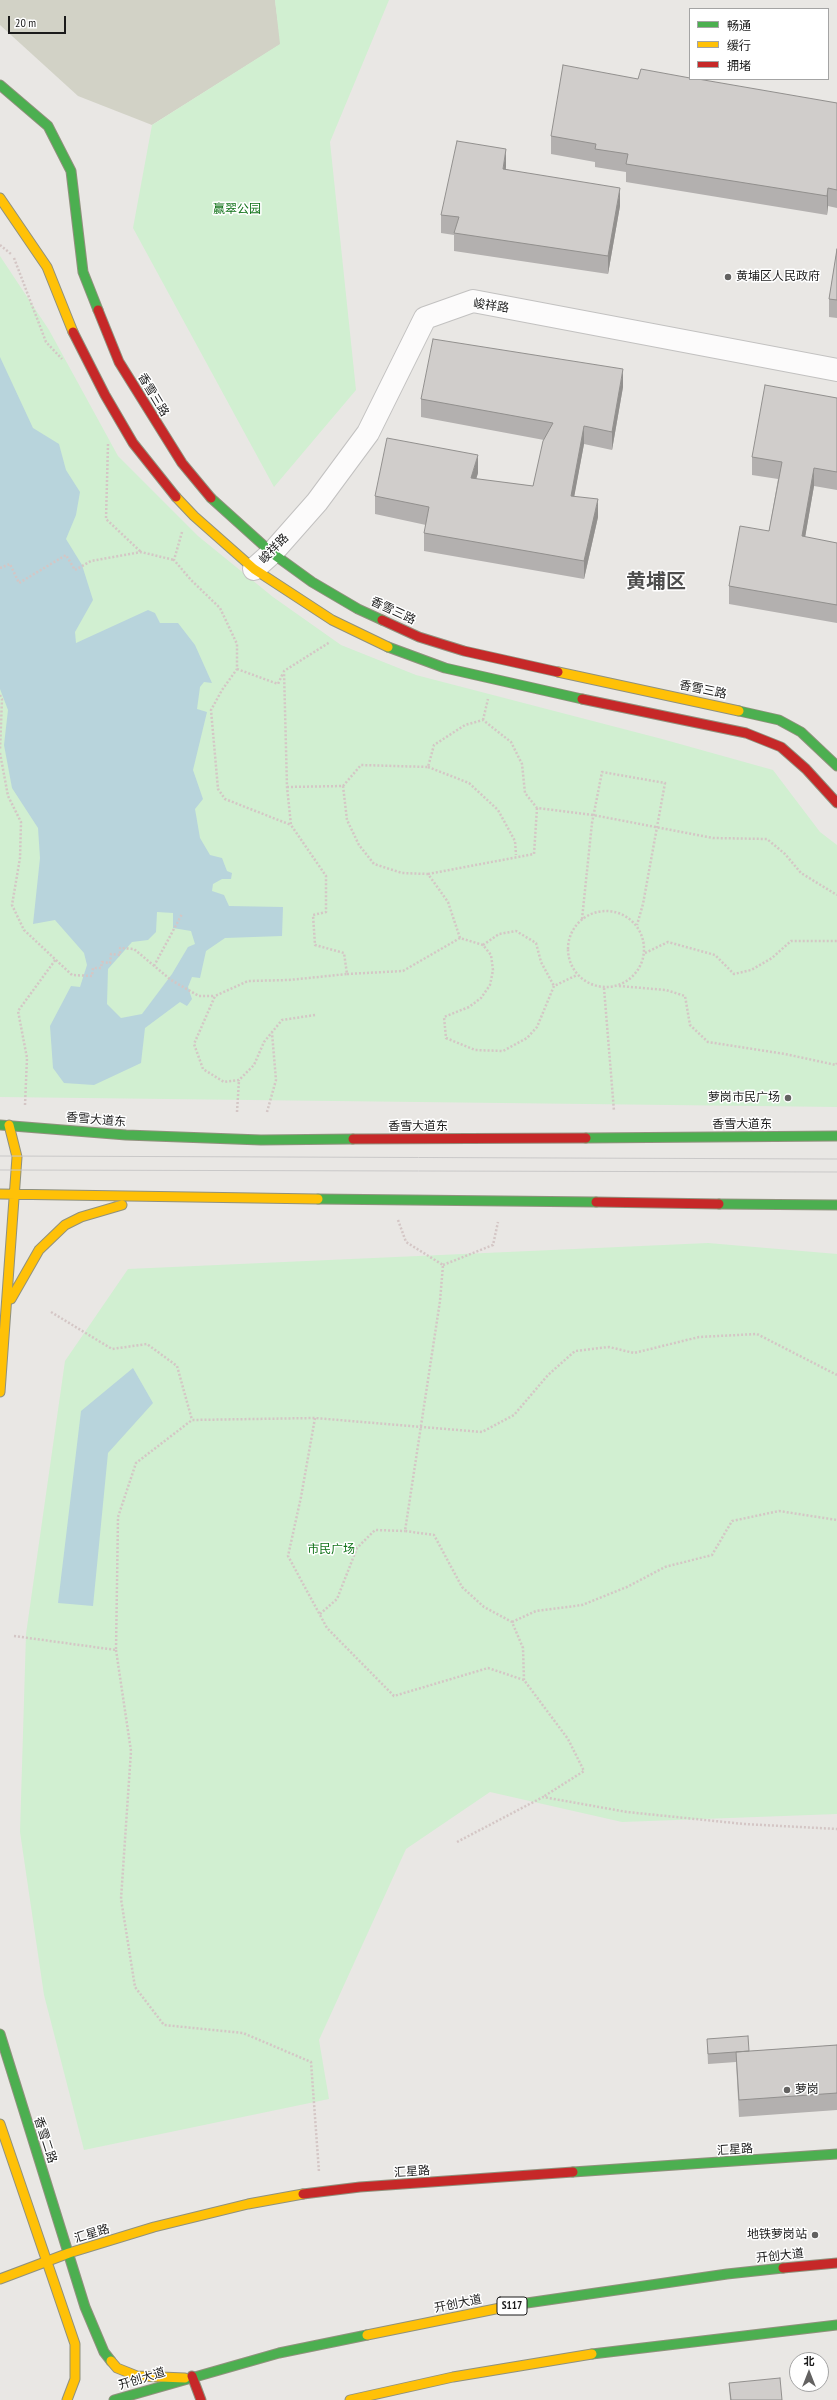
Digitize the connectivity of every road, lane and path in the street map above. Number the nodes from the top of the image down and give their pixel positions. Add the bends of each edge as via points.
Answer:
1 (0, 85) edge
2 (0, 198) edge
3 (0, 244) edge
4 (68, 365) dead end
5 (837, 370) edge
6 (108, 438) dead end
7 (184, 525) dead end
8 (141, 552) junction
9 (272, 553) junction
10 (174, 560) junction
11 (0, 568) edge
12 (254, 569) junction
13 (332, 640) dead end
14 (237, 669) junction
15 (284, 671) junction
16 (0, 695) edge
17 (488, 698) dead end
18 (483, 720) junction
19 (0, 752) edge
20 (837, 766) edge
21 (428, 767) junction
22 (344, 786) junction
23 (287, 787) junction
24 (837, 803) edge
25 (537, 808) junction
26 (593, 815) junction
27 (291, 825) junction
28 (659, 827) junction
29 (516, 856) junction
30 (428, 874) junction
31 (837, 895) edge
32 (182, 914) dead end
33 (582, 919) junction
34 (637, 925) junction
35 (460, 938) junction
36 (837, 941) edge
37 (483, 946) junction
38 (645, 953) junction
39 (56, 959) junction
40 (154, 966) junction
41 (347, 974) junction
42 (577, 975) junction
43 (554, 986) junction
44 (619, 986) junction
45 (604, 988) junction
46 (215, 996) junction
47 (315, 1016) dead end
48 (272, 1033) junction
49 (837, 1063) edge
50 (239, 1080) junction
51 (25, 1105) dead end
52 (614, 1111) dead end
53 (237, 1112) dead end
54 (266, 1112) dead end
55 (4, 1125) edge
56 (837, 1136) edge
57 (4, 1140) dead end
58 (0, 1194) edge
59 (14, 1195) junction
60 (157, 1198) junction
61 (837, 1205) edge
62 (398, 1220) dead end
63 (498, 1221) dead end
64 (443, 1265) junction
65 (8, 1303) junction
66 (51, 1312) dead end
67 (837, 1375) edge
68 (0, 1392) edge
69 (315, 1418) junction
70 (192, 1420) junction
71 (421, 1427) junction
72 (837, 1520) edge
73 (405, 1531) junction
74 (320, 1614) junction
75 (512, 1622) junction
76 (14, 1636) dead end
77 (116, 1650) junction
78 (524, 1680) junction
79 (543, 1797) junction
80 (837, 1829) edge
81 (457, 1842) dead end
82 (0, 2034) edge
83 (0, 2124) edge
84 (837, 2154) edge
85 (321, 2192) junction
86 (69, 2253) junction
87 (48, 2261) junction
88 (837, 2263) edge
89 (0, 2279) edge
90 (837, 2325) edge
91 (189, 2377) junction
92 (67, 2400) edge
93 (114, 2400) edge
94 (200, 2400) edge
95 (350, 2400) edge

1 - 9 street, 香雪三路 via 48,126 71,171 82,272 119,362 182,463 214,500
2 - 12 street via 47,267 78,341 133,443 168,489 194,516
3 - 4 path via 13,256 46,342
5 - 9 street, 峻祥路 via 473,301 425,318 368,433 317,502
6 - 8 path via 106,519
7 - 10 path
8 - 10 path
8 - 11 path via 92,561 75,570 66,555 19,583 10,564
9 - 12 street, 峻祥路
9 - 20 street, 香雪三路 via 312,582 358,609 419,637 464,651 779,720 801,732
10 - 14 path via 220,608 237,644
12 - 24 street via 332,620 396,651 445,668 746,733 774,744 806,769
13 - 15 path
14 - 15 path via 278,684
14 - 27 path via 211,710 218,789 225,799
15 - 23 path
16 - 19 path
17 - 18 path
18 - 21 path via 465,726 434,746
18 - 25 path via 511,742 522,764 525,793
19 - 39 path via 8,796 21,822 20,858 12,906 24,930
21 - 22 path via 361,766
21 - 29 path via 469,783 498,810 515,841
22 - 23 path
22 - 30 path via 347,820 359,844 374,864 402,873
23 - 27 path
25 - 26 path
25 - 29 path via 534,854
26 - 28 path
26 - 28 path via 602,772 665,783
26 - 33 path
27 - 41 path via 326,876 326,912 313,915 315,945 344,953
28 - 31 path via 713,838 767,839 785,854 801,873
28 - 34 path via 644,904
29 - 30 path
30 - 35 path via 448,902
32 - 40 path
33 - 34 path via 596,912 612,911 626,916
33 - 42 path via 572,931 567,946 570,962
34 - 38 path via 644,938
35 - 37 path
35 - 41 path via 403,971
36 - 38 path via 791,941 772,958 751,970 734,974 715,954 668,942
37 - 43 path via 499,934 516,931 536,943 541,962
37 - 43 path via 491,955 494,970 490,985 481,998 469,1007 444,1017 446,1038 475,1050 503,1051 527,1038 537,1027
38 - 44 path via 641,967 632,978
39 - 40 path via 72,974 92,976 93,968 101,968 102,962 110,963 111,954 120,955 120,948 134,949
39 - 51 path via 18,1011 27,1058
40 - 46 path via 171,980 199,996
41 - 46 path via 248,981
42 - 43 path
42 - 45 path via 590,984
44 - 45 path
44 - 49 path via 666,990 685,996 690,1025 708,1042 836,1065
45 - 52 path
46 - 50 path via 194,1044 203,1069 224,1082
47 - 48 path via 282,1020
48 - 50 path via 264,1042 254,1065
48 - 54 path via 276,1080
50 - 53 path
55 - 56 street, 香雪大道东 via 126,1135 262,1140
55 - 57 street
55 - 59 street via 17,1157
58 - 59 street
59 - 60 street
59 - 65 street
60 - 61 street
60 - 65 street via 100,1210 65,1226 39,1250
62 - 64 path via 406,1242
63 - 64 path via 493,1245
64 - 71 path
65 - 68 street
66 - 70 path via 112,1349 147,1344 177,1366
67 - 71 path via 757,1334 699,1337 634,1353 609,1347 575,1351 548,1376 514,1415 482,1432
69 - 70 path
69 - 71 path
69 - 74 path via 288,1556
70 - 77 path via 136,1463 118,1517
71 - 73 path
72 - 75 path via 779,1511 732,1521 712,1556 665,1567 627,1587 582,1605 536,1611
73 - 74 path via 375,1530 357,1548 337,1599
73 - 75 path via 434,1536 462,1587 484,1607
74 - 78 path via 327,1628 394,1696 488,1668
75 - 78 path via 523,1648
76 - 77 path
77 - 85 path via 131,1751 121,1899 135,1987 164,2025 243,2033 311,2062
78 - 79 path via 568,1739 584,1771
79 - 80 path via 627,1812 744,1824
79 - 81 path
82 - 86 street, 香雪二路
83 - 87 street
84 - 85 street, 汇星路 via 360,2187
85 - 86 street, 汇星路 via 207,2213
86 - 87 street, 汇星路
86 - 91 street, 香雪二路 via 85,2307 104,2352 117,2368 137,2376
87 - 89 street, 汇星路
87 - 92 street via 75,2344 75,2379
88 - 91 street, 开创大道 / S117 via 727,2274 509,2306 279,2353
90 - 95 street via 615,2350 453,2377
91 - 93 street, 开创大道 / S117
91 - 94 street

